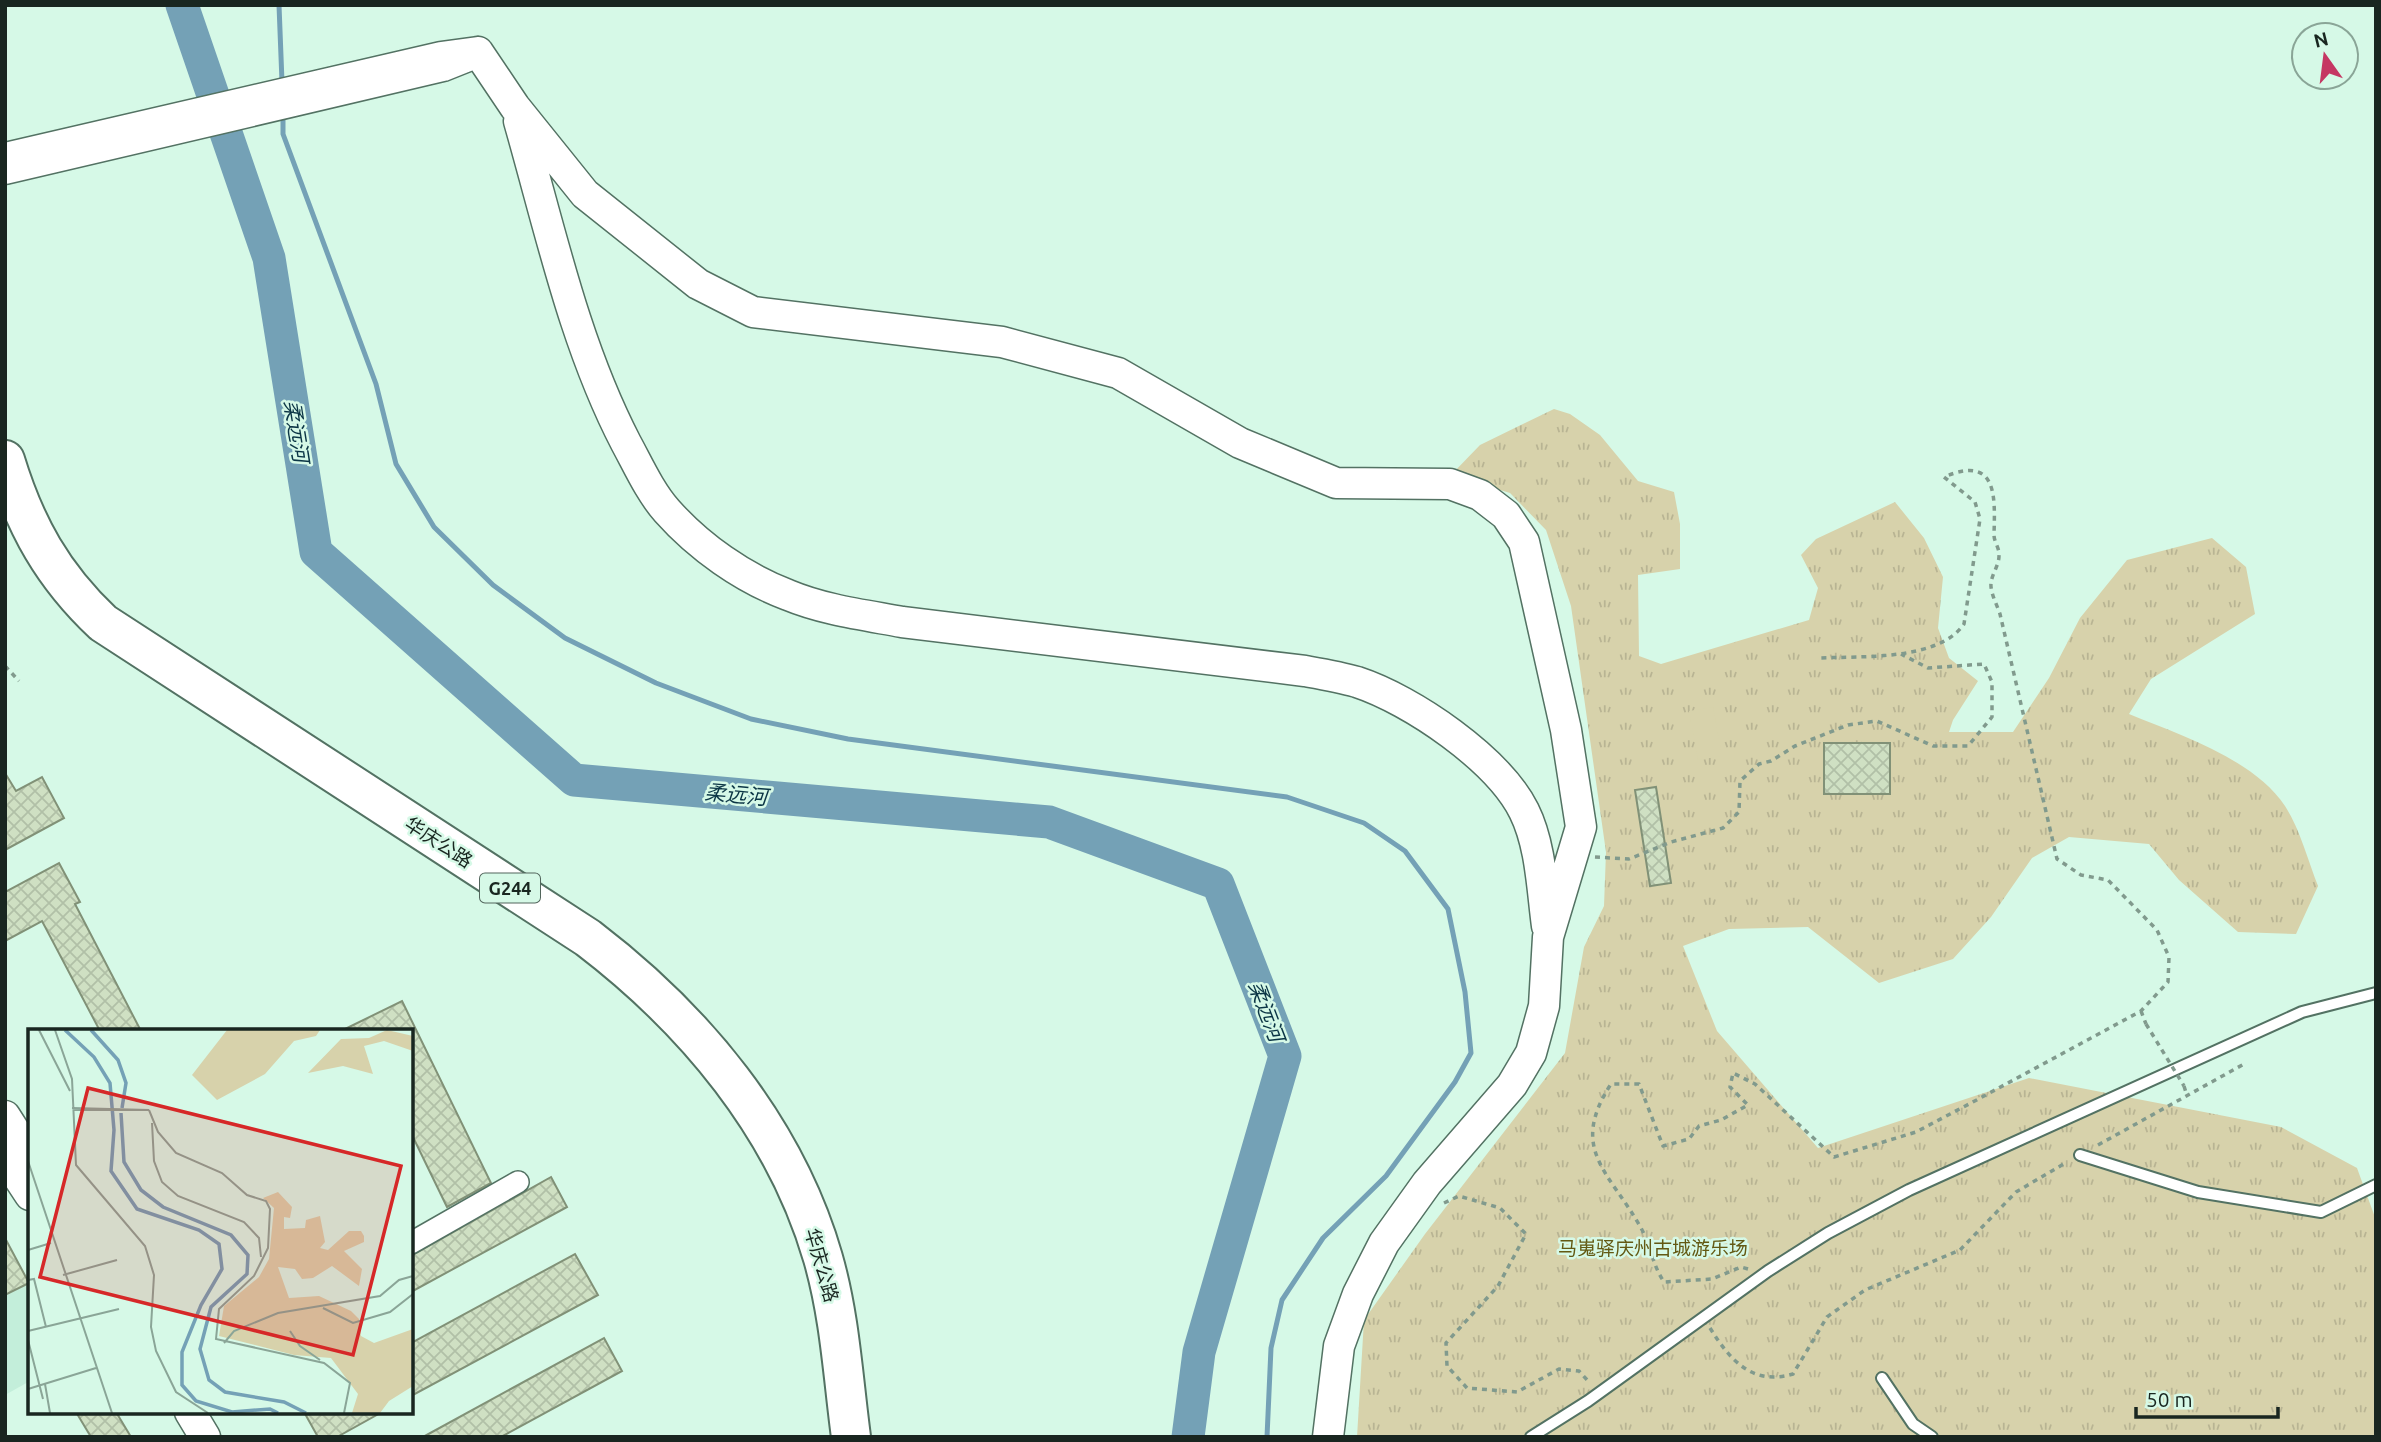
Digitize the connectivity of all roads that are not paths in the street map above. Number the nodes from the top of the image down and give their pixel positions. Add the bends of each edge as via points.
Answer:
1 (442, 62) junction
2 (515, 107) junction
3 (5, 158) edge
4 (5, 169) edge
5 (5, 460) edge
6 (5, 494) edge
7 (1548, 937) junction
8 (2376, 993) edge
9 (5, 1116) edge
10 (2080, 1155) road end
11 (18, 1175) edge
12 (517, 1182) dead end
13 (2376, 1185) edge
14 (413, 1242) edge
15 (1882, 1378) dead end
16 (171, 1414) edge
17 (191, 1414) edge
18 (185, 1437) edge
19 (205, 1437) edge
20 (842, 1437) edge
21 (851, 1437) edge
22 (1328, 1437) edge
23 (1531, 1437) edge
24 (1932, 1437) edge

1 - 2 street via 478,51
1 - 3 street
1 - 4 street
2 - 7 street via 578,327 608,407 666,509 698,541 742,572 788,596 842,611 1305,671 1358,683 1400,702 1450,734 1494,771 1524,811 1539,864
2 - 7 street via 585,194 698,284 753,312 1002,342 1118,373 1240,443 1336,483 1450,484 1480,495 1506,515 1534,573 1581,827
5 - 21 highway, 华庆公路 / G244 via 42,552 74,597 103,623 587,938 632,972 693,1031 752,1108 811,1224 834,1303
6 - 20 highway, 华庆公路 / G244 via 48,582 97,633 584,946 685,1036 744,1114 803,1228 824,1304
7 - 22 street via 1544,1006 1531,1054 1512,1085 1384,1242 1339,1346
8 - 23 lane via 2302,1012 2003,1146 1852,1221 1763,1275
9 - 11 street
10 - 13 lane via 2198,1192 2321,1212
12 - 14 street
15 - 24 lane via 1913,1424
16 - 18 street
17 - 19 street

